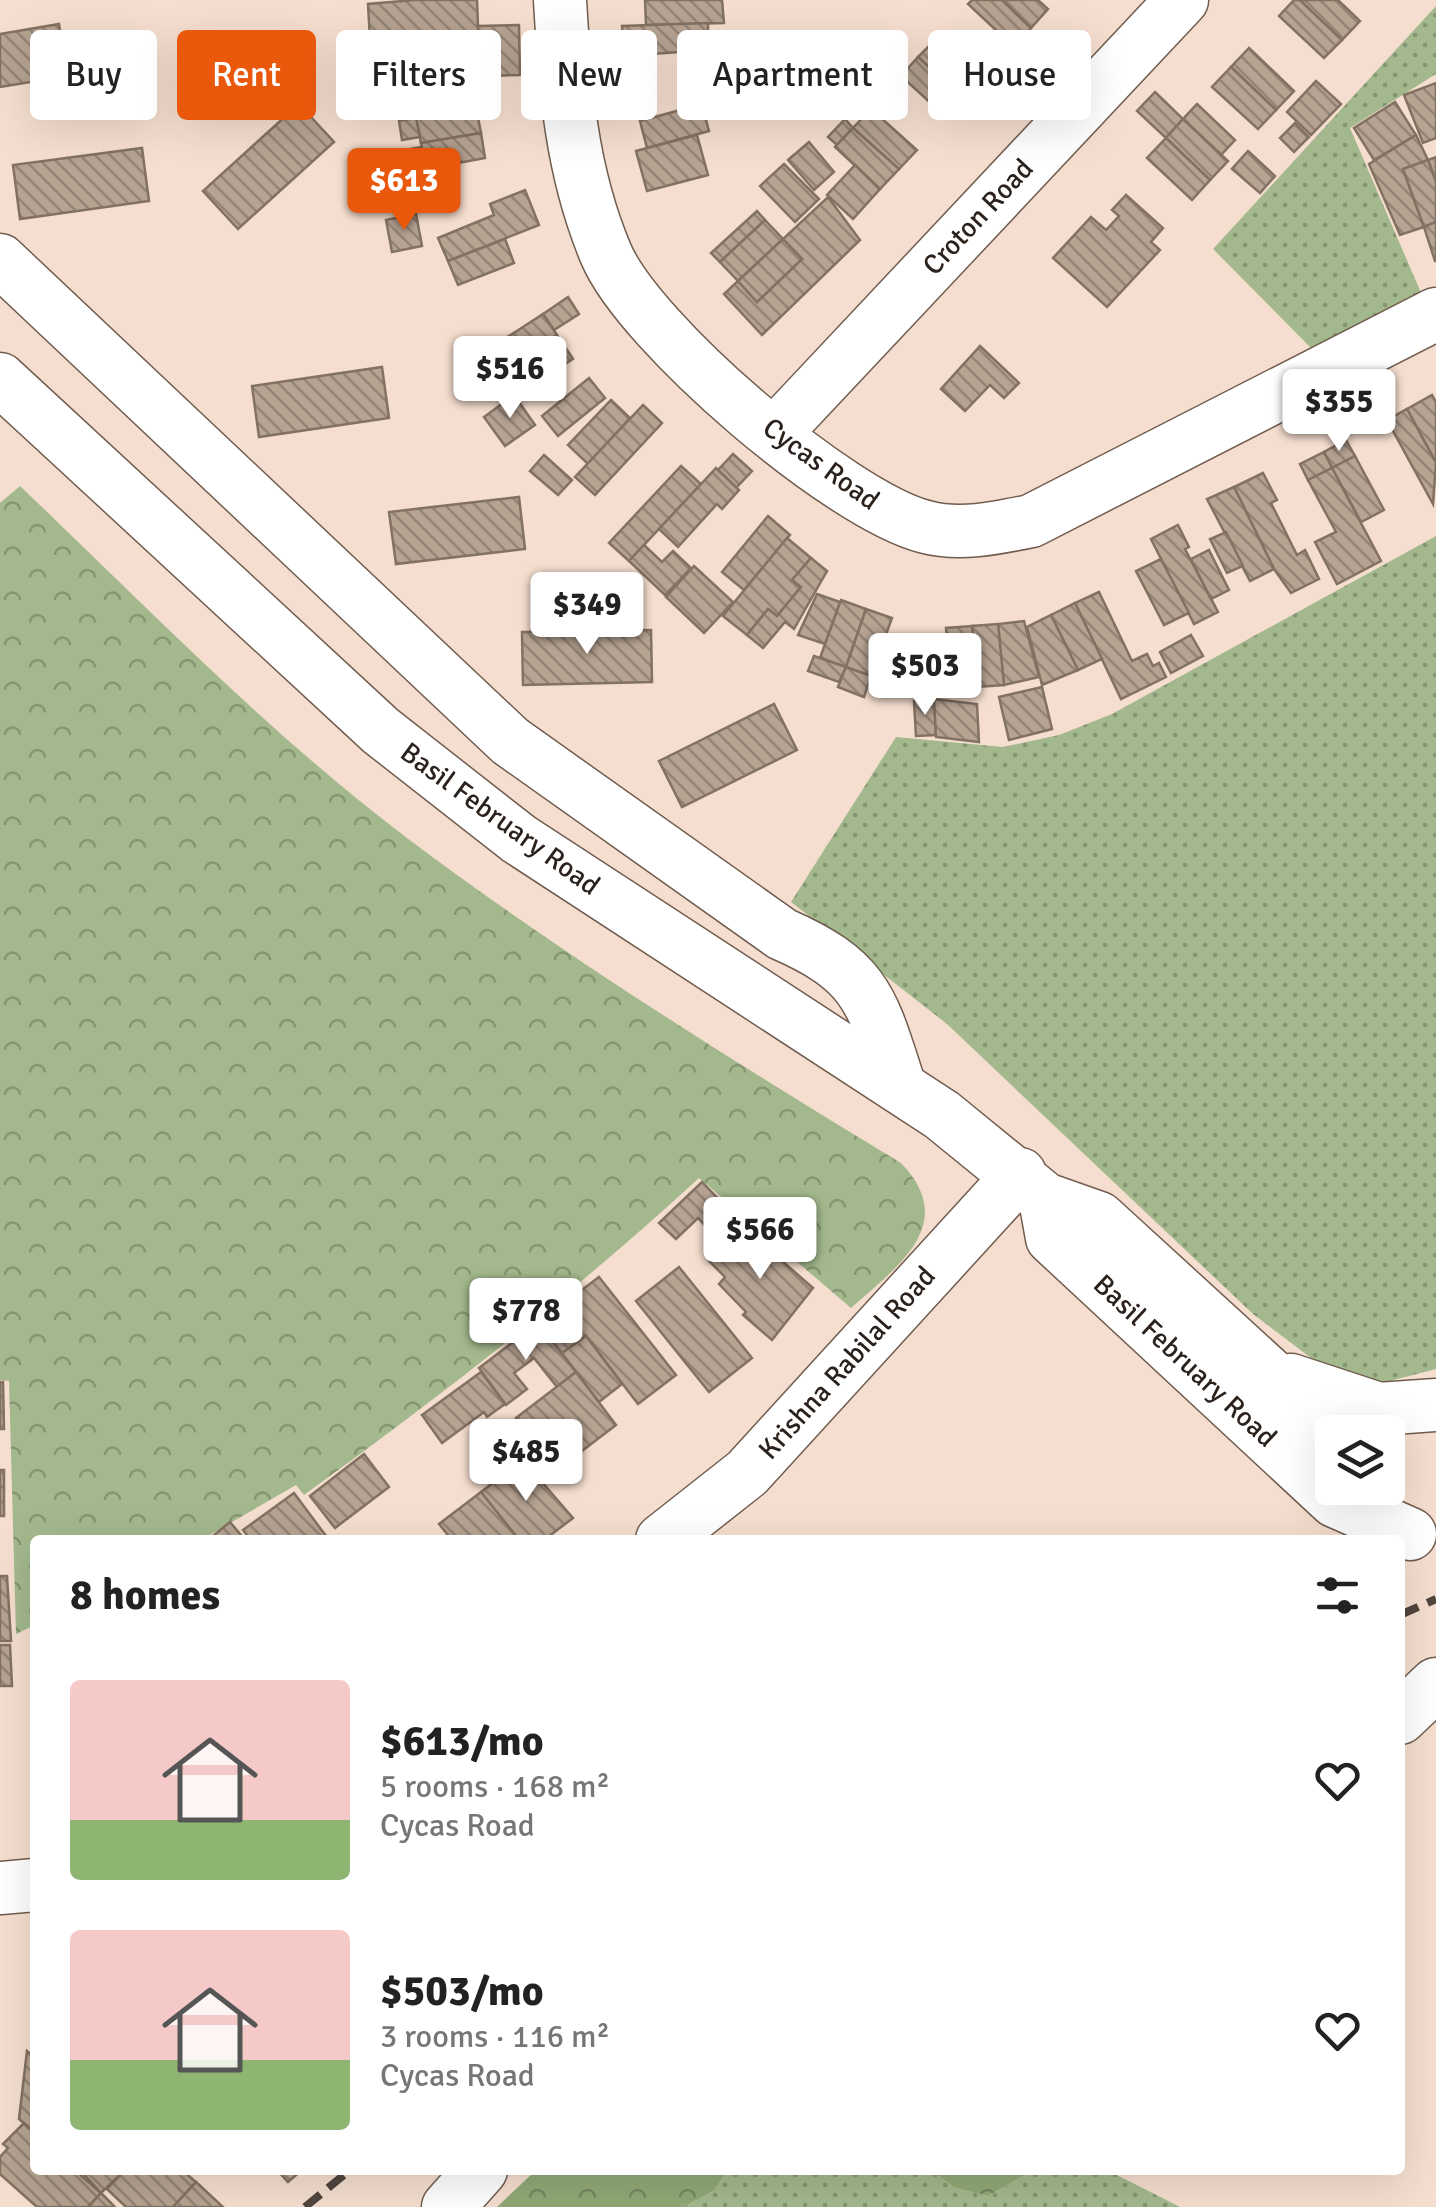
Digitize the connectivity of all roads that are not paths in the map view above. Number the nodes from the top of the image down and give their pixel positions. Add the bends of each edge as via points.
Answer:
1 (560, 0) edge
2 (1182, 0) edge
3 (0, 260) edge
4 (1436, 314) edge
5 (0, 379) edge
6 (775, 433) junction
7 (900, 1087) junction
8 (1033, 1187) junction
9 (1271, 1372) junction
10 (1436, 1406) edge
11 (1315, 1415) edge
12 (1399, 1505) edge
13 (1427, 1532) edge
14 (668, 1535) edge
15 (1436, 1684) edge
16 (1405, 1713) edge
17 (30, 1885) edge
18 (0, 1888) edge
19 (477, 2175) edge
20 (448, 2207) edge

1 - 6 street, Cycas Road via 571,141 607,256 634,303 675,350
2 - 6 street, Croton Road
3 - 7 street via 510,741 782,934 826,953 847,972 868,998
4 - 6 street, Cycas Road via 1060,508 984,531 927,528 881,510
5 - 7 street, Basil February Road via 396,743 519,839
7 - 8 street, Basil February Road
8 - 9 street, Basil February Road via 1099,1218
8 - 13 street, Basil February Road via 1052,1238 1335,1501
8 - 14 street, Krishna Rabilal Road via 747,1473
9 - 10 street via 1358,1405
9 - 11 street, Basil February Road
12 - 13 street, Basil February Road
15 - 16 street
17 - 18 street
19 - 20 street

